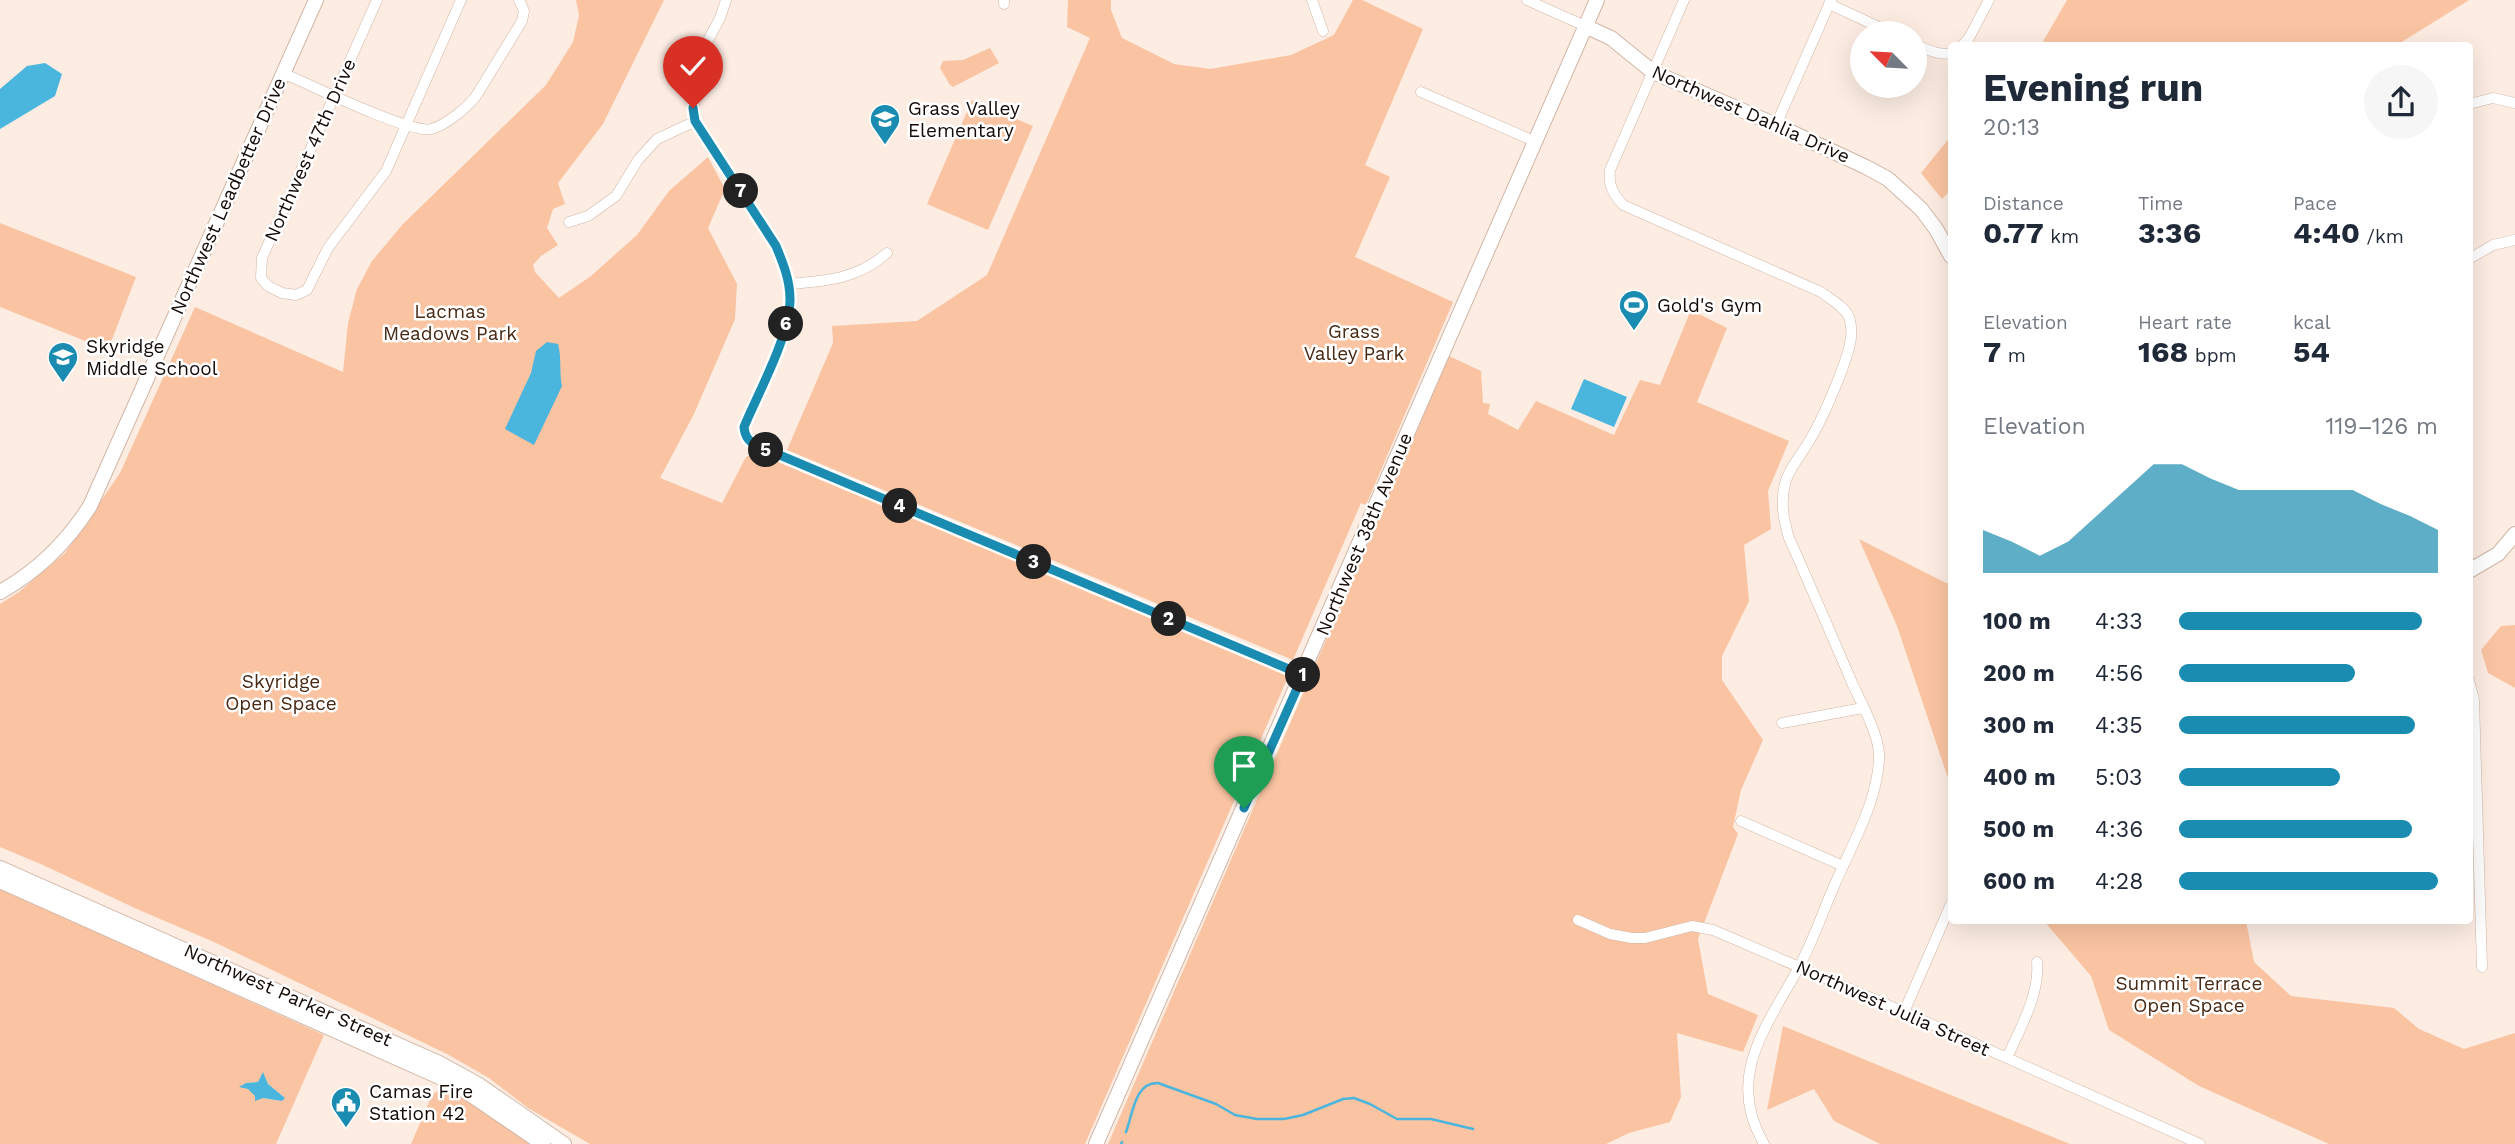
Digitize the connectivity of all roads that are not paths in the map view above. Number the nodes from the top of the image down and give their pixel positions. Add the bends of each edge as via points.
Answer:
1 (316, 0) edge
2 (377, 0) edge
3 (461, 0) edge
4 (519, 0) edge
5 (726, 0) edge
6 (1312, 0) edge
7 (1527, 0) edge
8 (1597, 0) edge
9 (1684, 0) edge
10 (1989, 0) edge
11 (1830, 2) edge
12 (1868, 21) edge
13 (1585, 26) junction
14 (1322, 31) dead end
15 (1966, 42) edge
16 (1927, 49) edge
17 (1948, 54) edge
18 (283, 72) junction
19 (1653, 72) junction
20 (1421, 92) dead end
21 (335, 95) junction
22 (2473, 103) edge
23 (2515, 103) edge
24 (695, 121) junction
25 (1776, 125) junction
26 (406, 126) junction
27 (1534, 141) junction
28 (569, 222) dead end
29 (2515, 240) edge
30 (1948, 251) edge
31 (887, 253) dead end
32 (2473, 257) edge
33 (789, 285) junction
34 (2515, 534) edge
35 (2473, 569) edge
36 (0, 592) edge
37 (1303, 675) junction
38 (2473, 696) edge
39 (1863, 708) junction
40 (1782, 723) dead end
41 (2473, 806) edge
42 (1741, 821) dead end
43 (1843, 866) junction
44 (0, 868) edge
45 (0, 881) edge
46 (1948, 911) edge
47 (1578, 920) dead end
48 (2037, 962) dead end
49 (1799, 966) junction
50 (2482, 967) dead end
51 (1904, 1012) junction
52 (2007, 1058) junction
53 (543, 1144) edge
54 (564, 1144) edge
55 (1096, 1144) edge
56 (1764, 1144) edge
57 (2200, 1144) edge

1 - 18 street, Northwest Leadbetter Drive
2 - 21 street, Northwest 47th Drive
3 - 26 street
4 - 26 street via 522,21 471,103 431,129
5 - 24 street via 694,73
6 - 14 street
7 - 13 street, Northwest Dahlia Drive
8 - 13 street, Northwest 38th Avenue
9 - 19 street
10 - 15 street
11 - 12 street
11 - 25 street
13 - 19 street, Northwest Dahlia Drive via 1611,38
13 - 27 street, Northwest 38th Avenue
16 - 17 street
18 - 21 street
18 - 36 street, Northwest Leadbetter Drive via 90,506 43,563
19 - 25 street, Northwest Dahlia Drive
19 - 39 street via 1610,170 1611,188 1623,205 1821,292 1849,317 1852,336 1847,357 1811,439 1794,462 1782,499 1789,538
20 - 27 street
21 - 26 street
21 - 26 street, Northwest 47th Drive via 262,258 261,278 282,293 296,295 307,290 328,248 386,171
22 - 23 street via 2493,98
24 - 28 street via 657,139 616,196 588,216
24 - 33 street via 776,246
25 - 30 street, Northwest Dahlia Drive via 1888,179 1921,209
27 - 37 street, Northwest 38th Avenue
29 - 32 street
31 - 33 street via 871,267 830,281
33 - 37 street via 783,335 744,427 744,434 758,446
34 - 35 street via 2498,554
37 - 55 street, Northwest 38th Avenue
38 - 41 street
39 - 40 street
39 - 43 street via 1880,756 1876,786
41 - 50 street
42 - 43 street
43 - 49 street
44 - 54 street, Northwest Parker Street via 439,1063
45 - 53 street, Northwest Parker Street via 455,1084
46 - 51 street
47 - 49 street, Northwest Julia Street via 1632,938 1692,926 1713,930
48 - 52 street via 2035,993
49 - 51 street, Northwest Julia Street
49 - 56 street via 1767,1020 1751,1064 1749,1102
51 - 52 street, Northwest Julia Street
52 - 57 street, Northwest Julia Street

